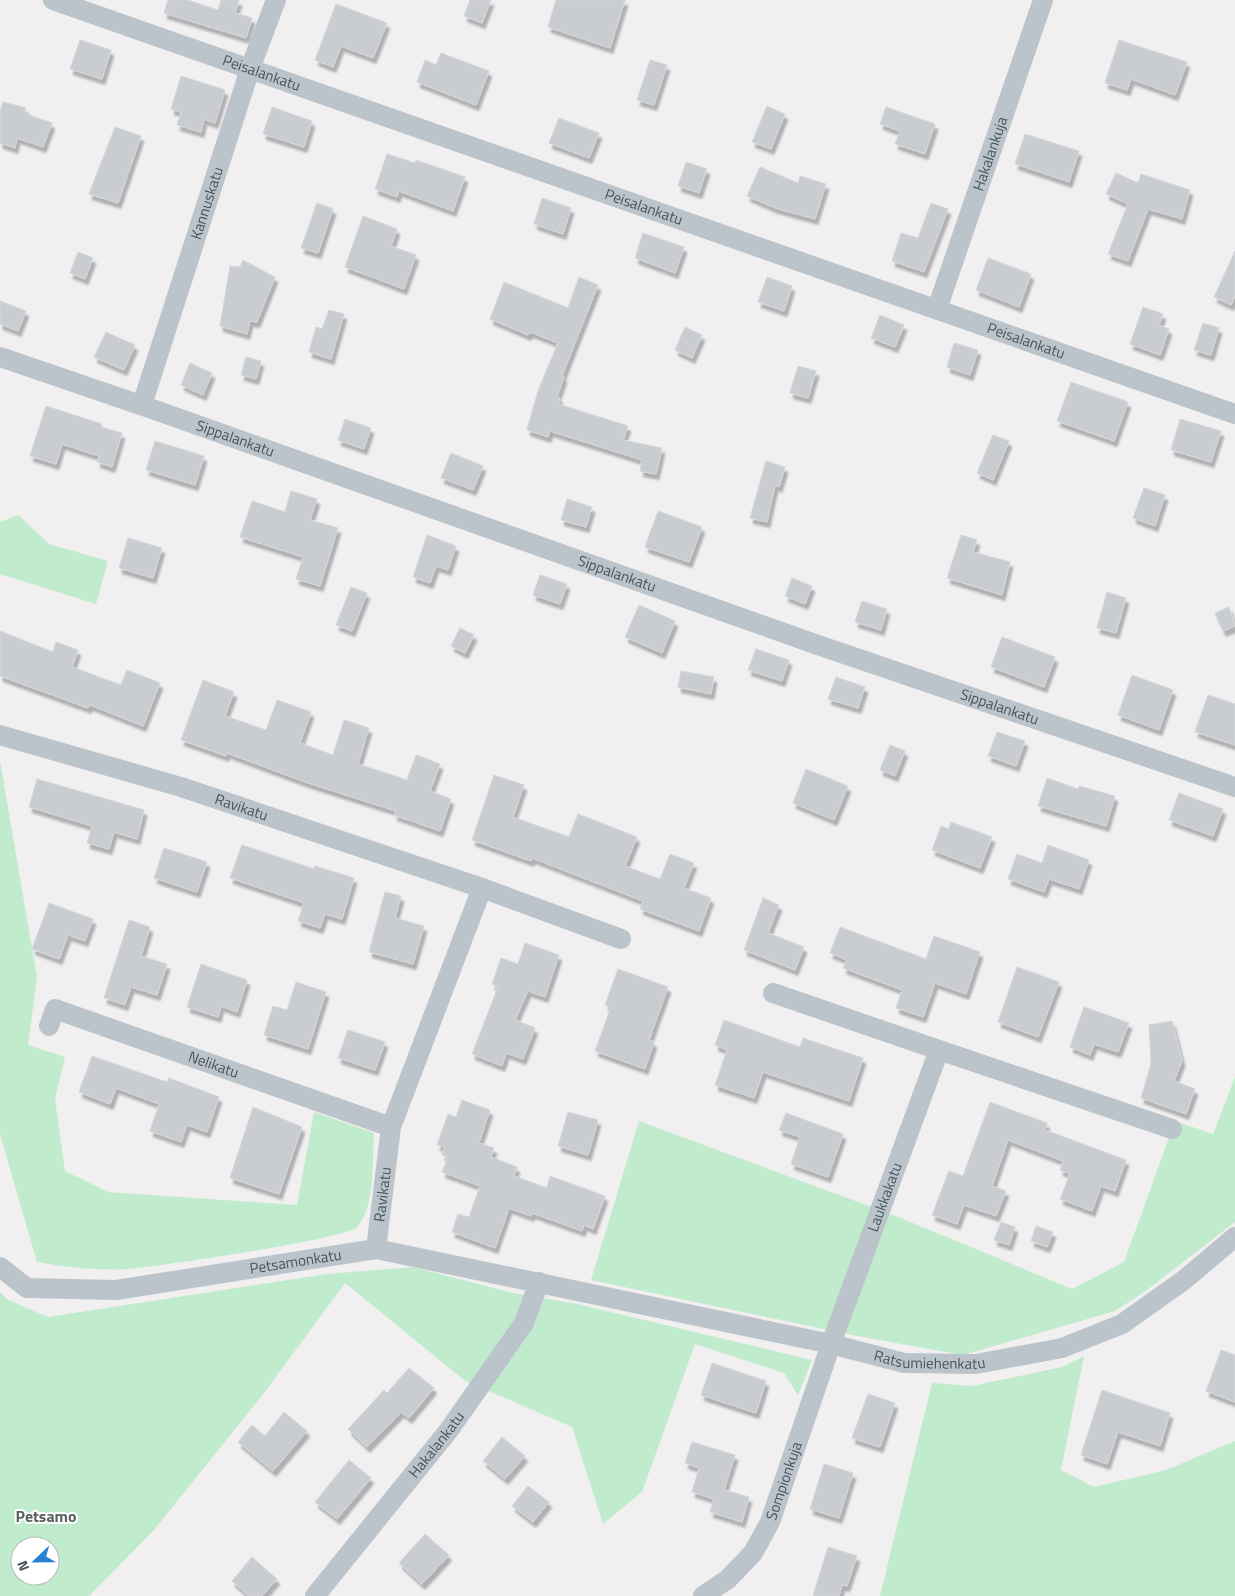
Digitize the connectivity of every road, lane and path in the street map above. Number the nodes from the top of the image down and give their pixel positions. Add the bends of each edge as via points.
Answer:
1 (53, 0) edge
2 (276, 0) edge
3 (1042, 0) edge
4 (250, 69) junction
5 (937, 309) junction
6 (0, 357) edge
7 (142, 405) junction
8 (1235, 414) edge
9 (0, 735) edge
10 (1235, 787) edge
11 (482, 888) junction
12 (621, 939) dead end
13 (773, 993) dead end
14 (49, 1026) dead end
15 (939, 1050) junction
16 (391, 1127) junction
17 (1172, 1129) dead end
18 (1235, 1237) edge
19 (376, 1249) junction
20 (0, 1267) edge
21 (539, 1282) junction
22 (596, 1295) joint
23 (831, 1344) junction
24 (315, 1596) edge
25 (703, 1596) edge

1 - 4 street, Peisalankatu
2 - 4 street, Kannuskatu
3 - 5 street, Hakalankuja
4 - 5 street, Peisalankatu
4 - 7 street, Kannuskatu
5 - 8 street, Peisalankatu
6 - 7 street, Sippalankatu
7 - 10 street, Sippalankatu via 815,644
9 - 11 street, Ravikatu via 181,787
11 - 12 street, Ravikatu
11 - 16 street, Ravikatu
13 - 15 street
14 - 16 street, Nelikatu via 55,1009
15 - 17 street
15 - 23 street, Laukkakatu
16 - 19 street, Ravikatu
18 - 23 street, Ratsumiehenkatu via 1184,1280 1122,1324 1062,1348 976,1364 904,1363
19 - 20 street, Petsamonkatu via 116,1290 27,1288
19 - 21 street, Petsamonkatu
21 - 22 street, Petsamonkatu
21 - 24 street, Hakalankatu via 524,1323 449,1430
22 - 23 street, Ratsumiehenkatu
23 - 25 street, Sompionkuja via 770,1522 753,1553 728,1580

